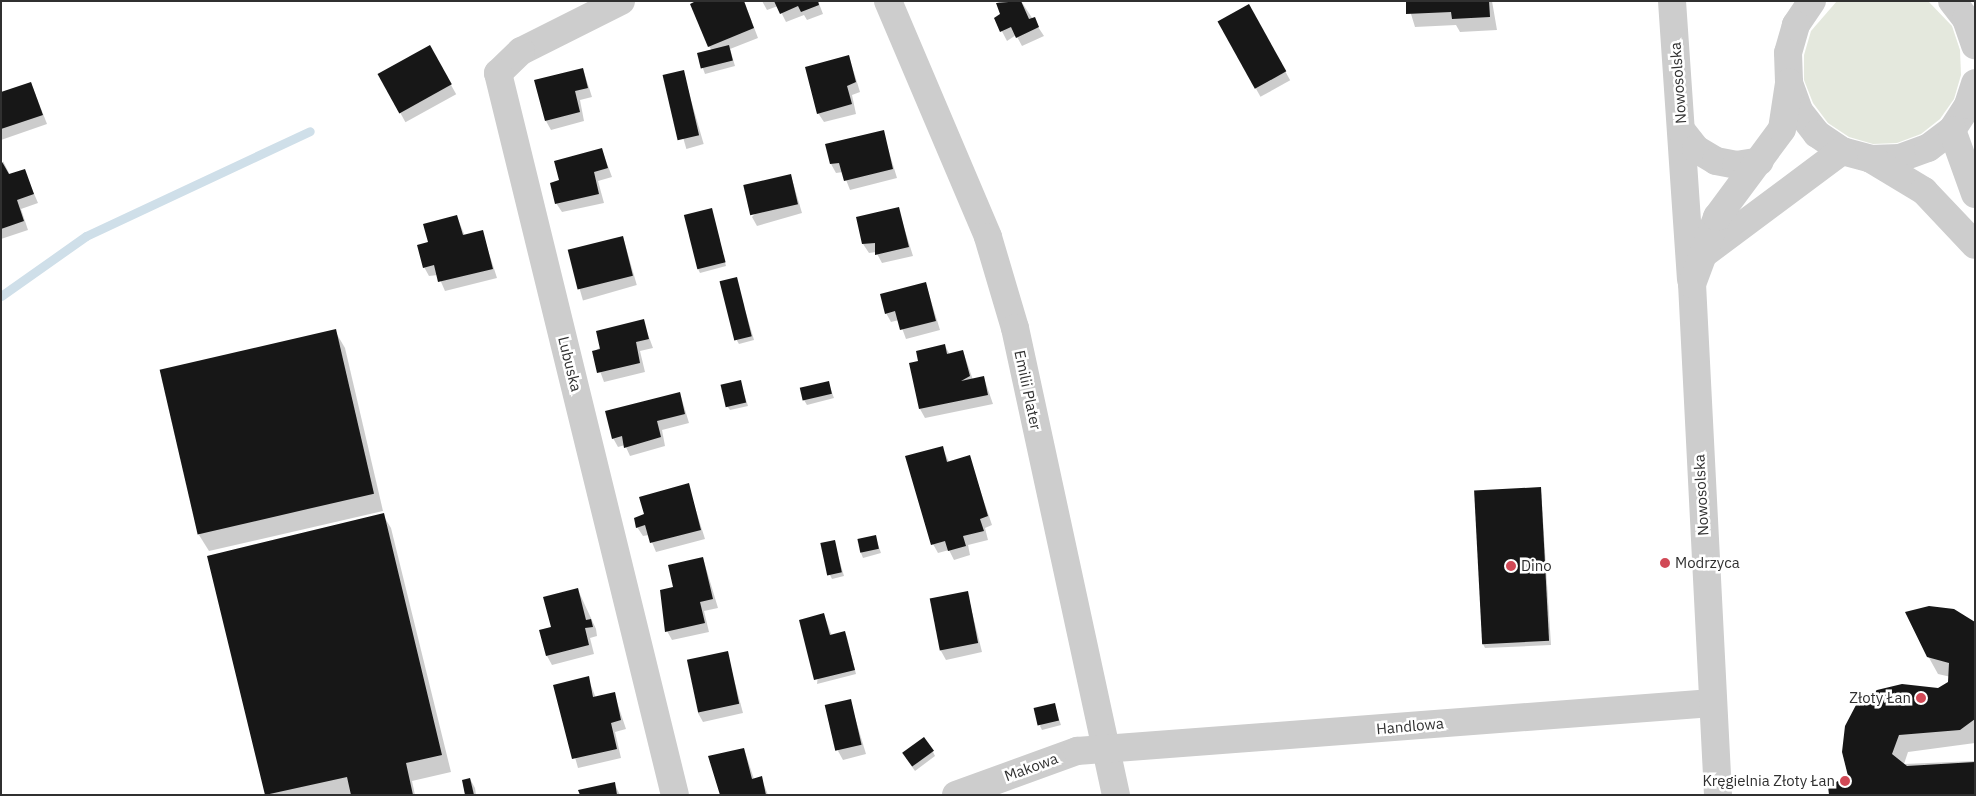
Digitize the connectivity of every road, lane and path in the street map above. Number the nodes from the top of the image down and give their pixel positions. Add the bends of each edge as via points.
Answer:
1 (621, 1) edge
2 (888, 1) edge
3 (1672, 1) edge
4 (1812, 1) edge
5 (1952, 1) edge
6 (1975, 45) edge
7 (1789, 83) junction
8 (1975, 83) edge
9 (1952, 130) junction
10 (1682, 131) junction
11 (1842, 151) junction
12 (1870, 159) junction
13 (1760, 161) junction
14 (1975, 194) edge
15 (1975, 245) edge
16 (1705, 253) junction
17 (1692, 284) junction
18 (1712, 702) junction
19 (1107, 752) junction
20 (675, 795) edge
21 (956, 795) edge
22 (1116, 795) edge
23 (1718, 795) edge

1 - 20 street, Lubuska via 521,51 498,73
2 - 19 street, Emilii Plater via 988,237 1015,328
3 - 10 street, Nowosolska
4 - 7 street via 1796,25 1788,53
5 - 6 street via 1966,19
7 - 11 street via 1799,111 1818,134
7 - 13 street, Nowosolska via 1782,129
8 - 9 street via 1968,105
9 - 12 street via 1928,148 1900,158
9 - 14 street
10 - 13 street via 1696,149 1716,161 1736,165
10 - 17 street, Nowosolska
11 - 12 street
11 - 16 street
12 - 15 street via 1924,191
13 - 16 street, Nowosolska via 1717,217
16 - 17 street, Nowosolska
17 - 18 street, Nowosolska
18 - 19 street, Handlowa
18 - 23 street, Nowosolska
19 - 21 street, Makowa via 1077,751
19 - 22 street, Emilii Plater

